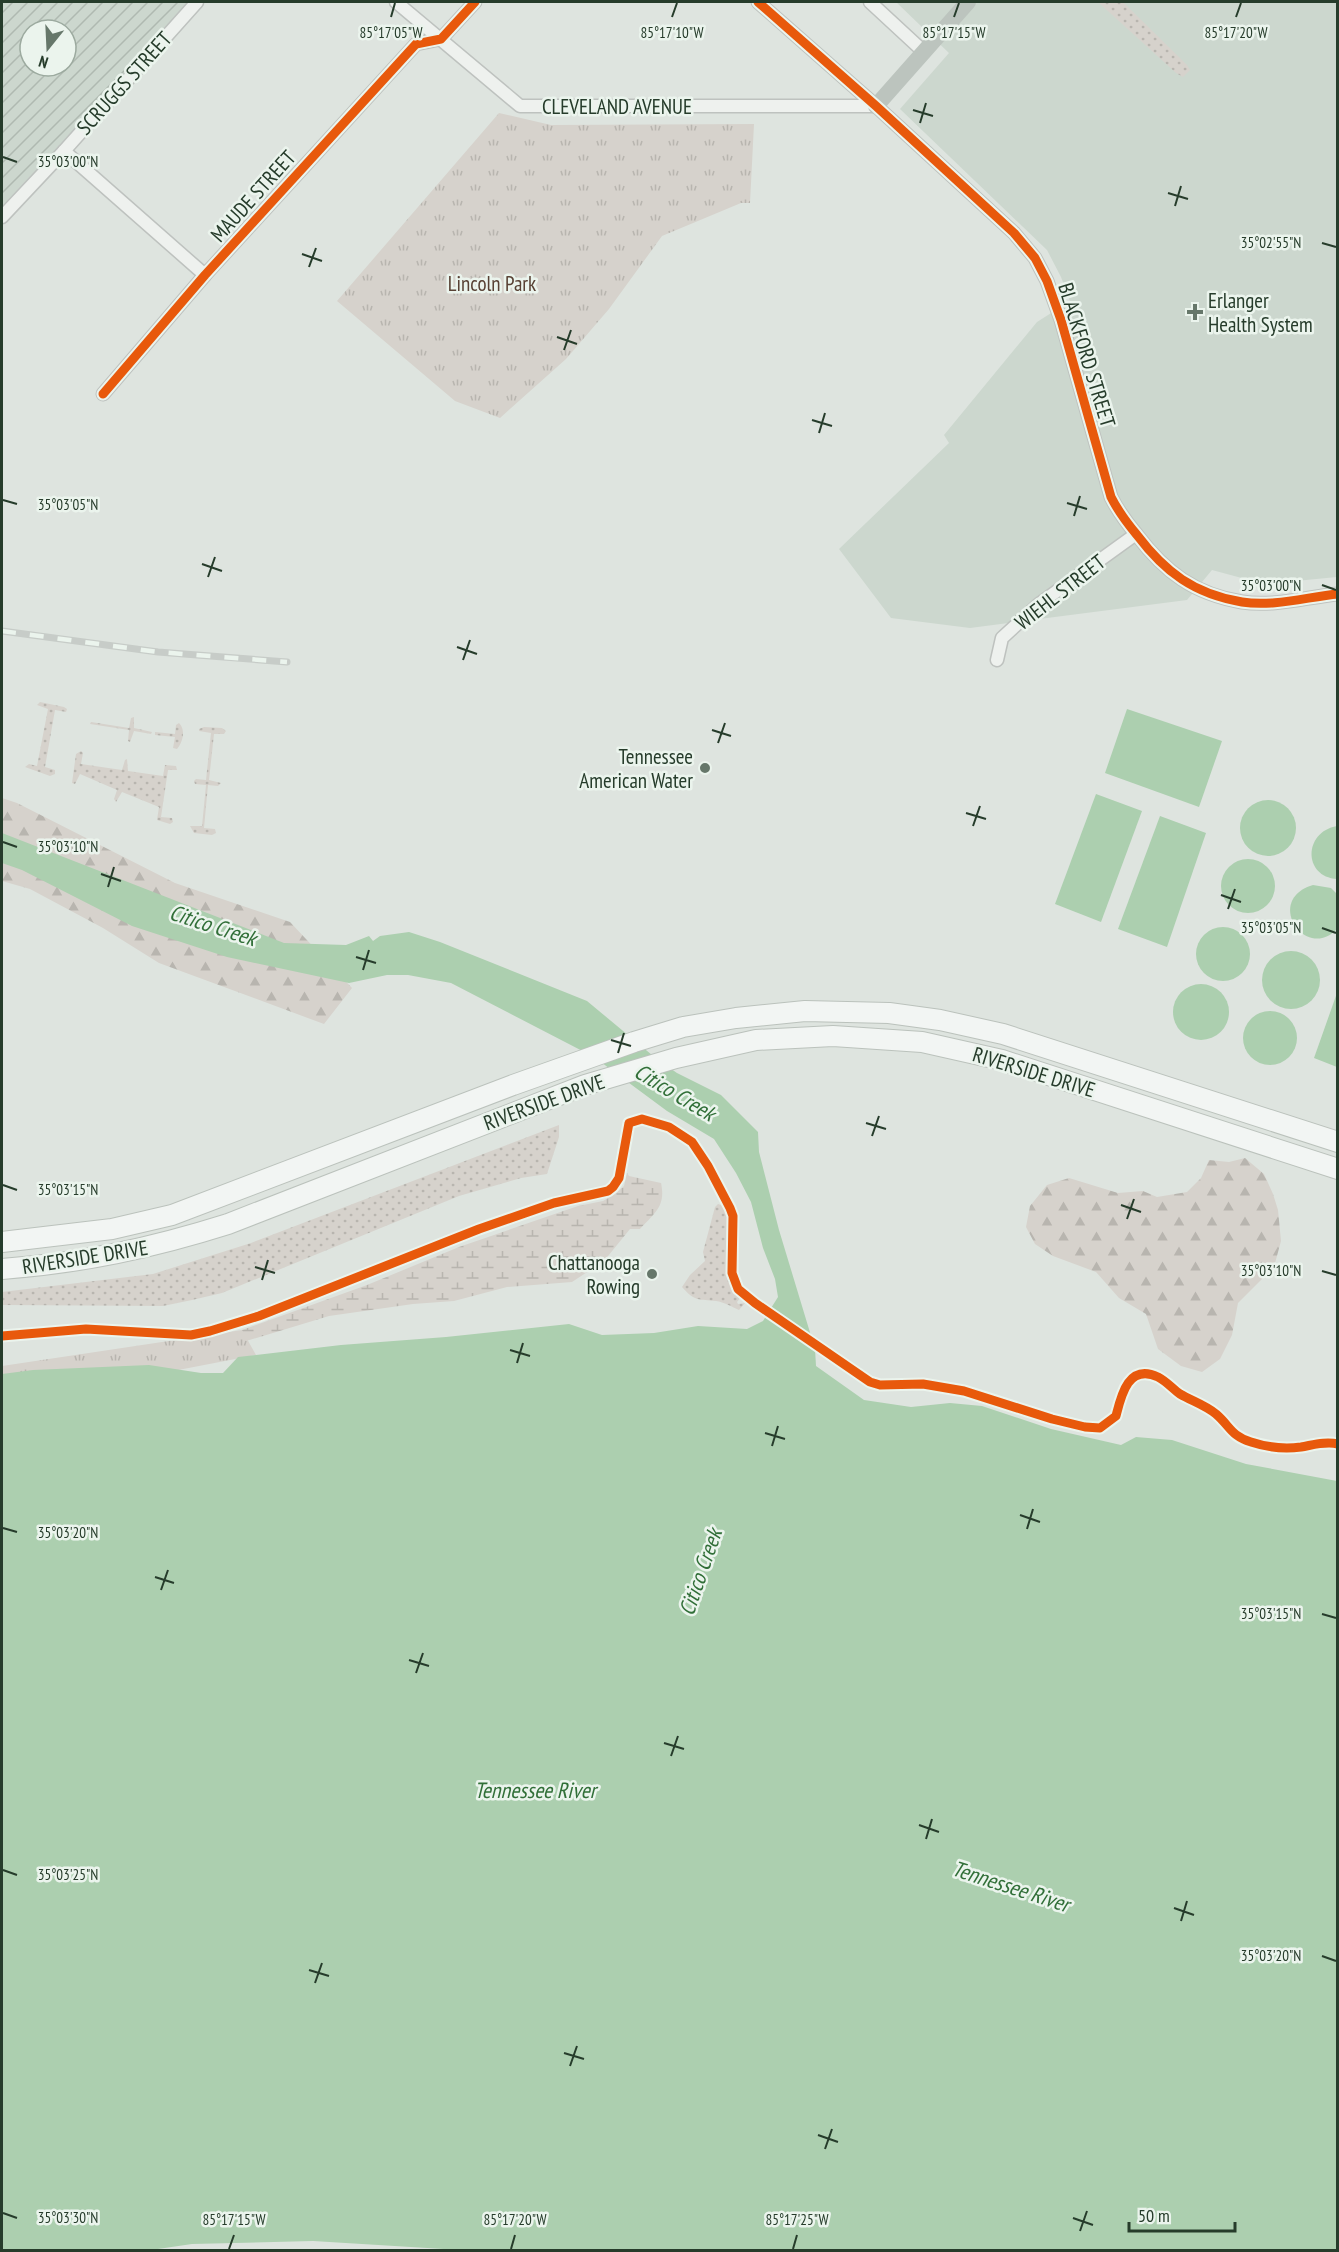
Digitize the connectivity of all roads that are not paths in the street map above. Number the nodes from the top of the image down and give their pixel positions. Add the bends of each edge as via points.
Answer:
1 (197, 2) edge
2 (396, 2) edge
3 (475, 2) edge
4 (758, 2) edge
5 (870, 2) edge
6 (968, 2) edge
7 (441, 39) junction
8 (924, 52) junction
9 (876, 106) junction
10 (64, 151) junction
11 (2, 217) edge
12 (205, 276) junction
13 (103, 394) dead end
14 (1136, 534) junction
15 (1338, 594) edge
16 (997, 660) dead end
17 (1338, 1142) edge
18 (1338, 1170) edge
19 (2, 1242) edge
20 (2, 1269) edge

1 - 10 street, SCRUGGS STREET
2 - 7 street, CLEVELAND AVENUE
3 - 7 street
4 - 9 street, BLACKFORD STREET
5 - 8 street
6 - 8 street
7 - 9 street, CLEVELAND AVENUE via 520,106
7 - 12 street, MAUDE STREET via 416,44
8 - 9 street
9 - 14 street, BLACKFORD STREET via 1035,258 1061,320 1107,486 1116,508
10 - 11 street, SCRUGGS STREET
10 - 12 street
12 - 13 street, MAUDE STREET
14 - 15 street, BLACKFORD STREET via 1175,576 1198,590 1243,602
14 - 16 street, WIEHL STREET via 1039,604 1002,638
17 - 19 main road, RIVERSIDE DRIVE via 1004,1034 889,1013 805,1011 683,1027 513,1085 172,1215 112,1229
18 - 20 main road, RIVERSIDE DRIVE via 1002,1060 922,1042 834,1036 756,1040 585,1085 228,1224 173,1241 111,1256

